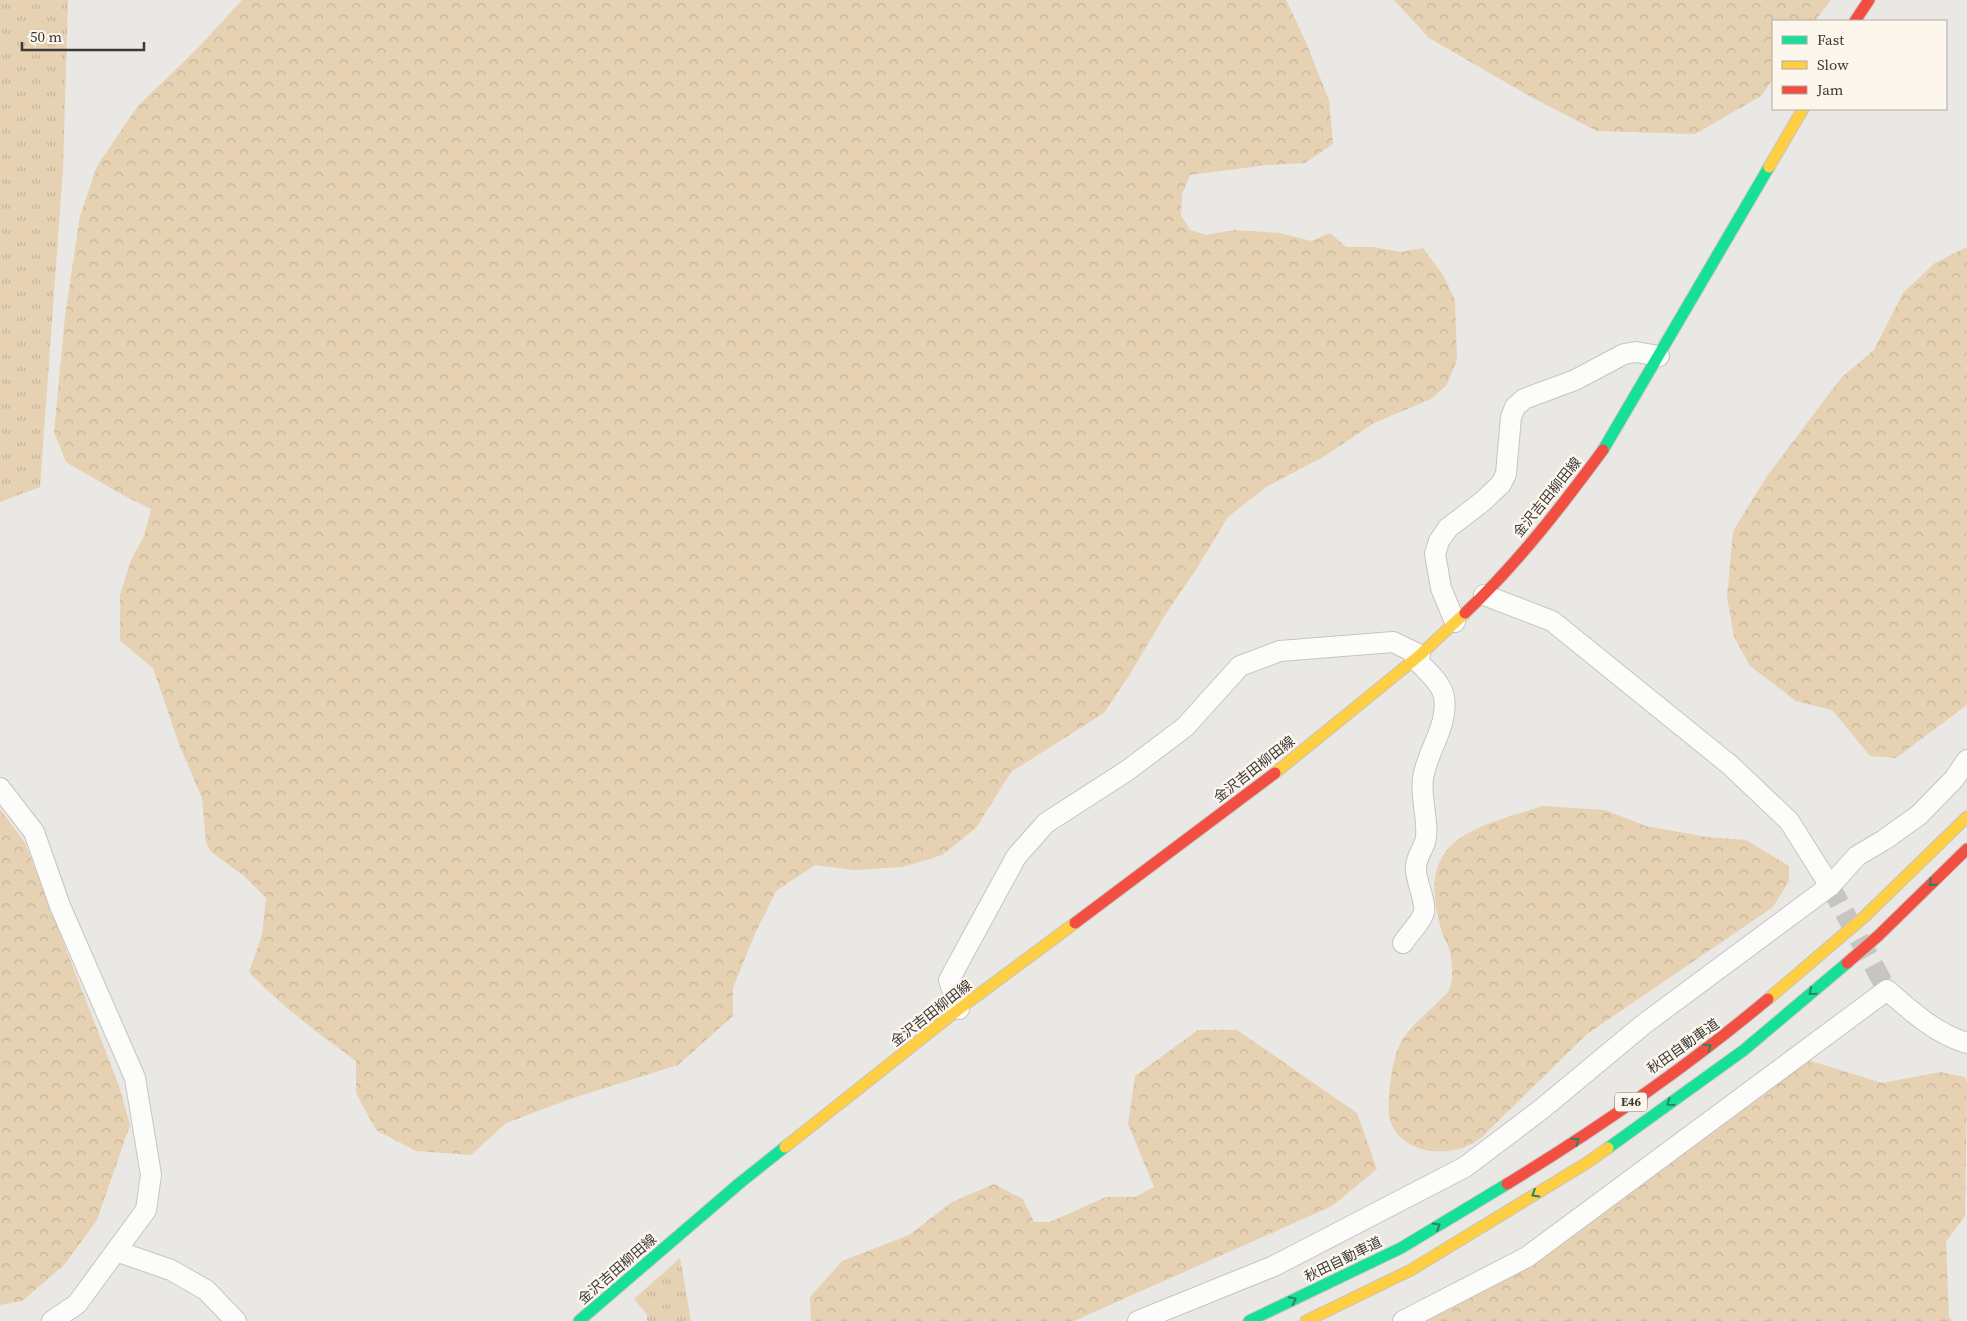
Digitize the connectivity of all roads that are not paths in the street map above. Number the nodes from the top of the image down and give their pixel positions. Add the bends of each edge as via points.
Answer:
1 (1869, 0) edge
2 (1856, 20) edge
3 (1802, 110) edge
4 (1659, 356) junction
5 (1484, 595) junction
6 (1455, 622) junction
7 (1417, 657) junction
8 (1967, 760) edge
9 (0, 788) edge
10 (1967, 817) edge
11 (1967, 849) edge
12 (1830, 886) junction
13 (1403, 943) dead end
14 (959, 1009) junction
15 (1967, 1043) edge
16 (116, 1251) junction
17 (52, 1321) edge
18 (236, 1321) edge
19 (579, 1321) edge
20 (1138, 1321) edge
21 (1249, 1321) edge
22 (1306, 1321) edge
23 (1403, 1321) edge

1 - 2 main road
3 - 4 main road, 金沢吉田柳田線
4 - 5 main road, 金沢吉田柳田線 via 1602,452 1558,511
4 - 6 street via 1636,352 1624,354 1575,380 1524,399 1515,407 1511,417 1506,474 1501,484 1448,528 1435,554 1441,588
5 - 6 main road, 金沢吉田柳田線
5 - 12 street via 1552,621 1730,765 1789,821
6 - 7 main road, 金沢吉田柳田線
7 - 13 street via 1442,689 1445,698 1441,724 1422,780 1425,842 1416,869 1424,912
7 - 14 main road, 金沢吉田柳田線 via 1274,774
7 - 14 street via 1393,642 1280,651 1240,666 1185,727 1128,770 1046,822 1016,857 948,980
8 - 12 street via 1954,779 1919,815 1857,856
9 - 16 street via 34,832 60,906 135,1078 151,1175 146,1210
21 -> 10 main road, 秋田自動車道 / E46 via 1401,1248 1572,1144 1730,1031 1863,918
11 -> 22 main road, E46 via 1878,936 1744,1050 1585,1164 1411,1270
12 - 20 street via 1644,1024 1543,1108 1465,1167 1274,1266
14 - 19 main road, 金沢吉田柳田線 via 741,1182
15 - 23 street via 1952,1039 1887,990 1527,1257
16 - 17 street via 77,1304
16 - 18 street via 171,1270 206,1290

